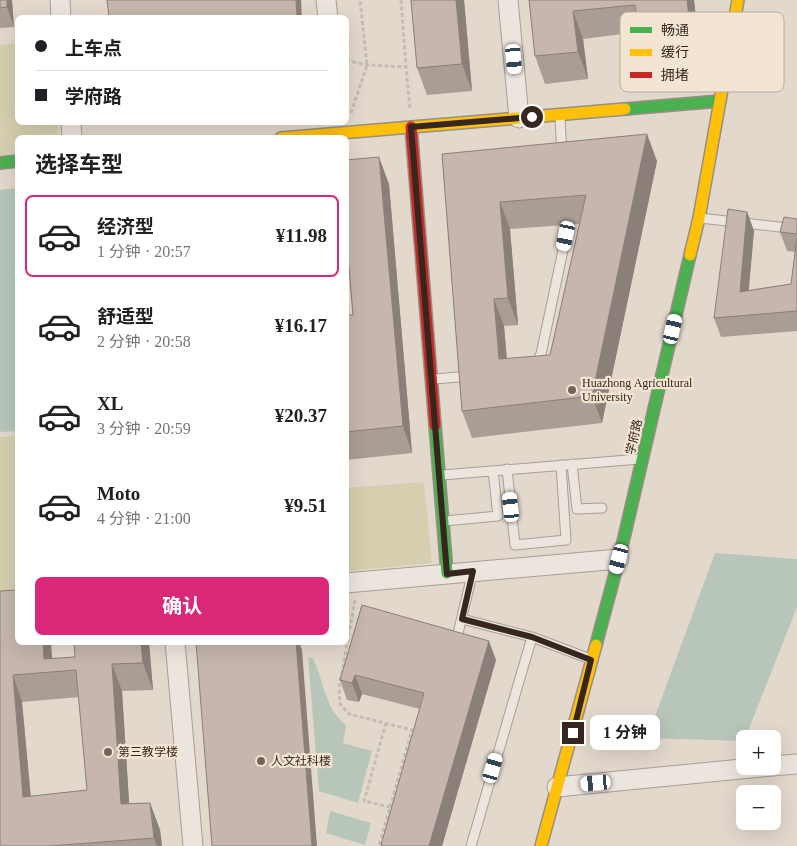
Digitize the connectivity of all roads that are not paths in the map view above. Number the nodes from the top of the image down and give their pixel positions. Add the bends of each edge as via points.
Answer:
1 (60, 0) edge
2 (326, 0) edge
3 (508, 0) edge
4 (61, 15) edge
5 (328, 15) edge
6 (722, 92) edge
7 (720, 101) junction
8 (560, 114) junction
9 (519, 118) junction
10 (411, 127) junction
11 (339, 129) edge
12 (300, 135) edge
13 (15, 161) edge
14 (562, 161) edge
15 (0, 162) edge
16 (564, 208) edge
17 (700, 218) junction
18 (797, 229) edge
19 (528, 369) edge
20 (476, 375) edge
21 (431, 379) junction
22 (643, 459) junction
23 (572, 464) junction
24 (561, 465) junction
25 (507, 470) junction
26 (493, 471) junction
27 (439, 475) junction
28 (602, 508) dead end
29 (443, 522) junction
30 (619, 559) junction
31 (473, 571) junction
32 (447, 574) junction
33 (353, 582) edge
34 (462, 619) junction
35 (457, 637) edge
36 (532, 637) junction
37 (175, 645) edge
38 (591, 660) junction
39 (797, 764) edge
40 (781, 765) edge
41 (736, 770) edge
42 (557, 787) junction
43 (474, 845) edge
44 (193, 846) edge
45 (541, 846) edge

1 - 4 street
2 - 5 street
3 - 9 street
6 - 7 street, 学府路
7 - 8 street
7 - 17 street, 学府路
8 - 9 street
8 - 14 lane
9 - 10 street
10 - 11 street
10 - 21 street
11 - 12 street
13 - 15 street
16 - 19 lane via 566,236 541,354 534,366
17 - 18 lane
17 - 22 street, 学府路
20 - 21 lane
21 - 27 street
22 - 23 lane
22 - 30 street, 学府路
23 - 24 lane
23 - 28 lane via 577,509
24 - 25 lane
24 - 25 lane via 566,540 515,545
25 - 26 lane
26 - 27 lane
26 - 29 lane via 498,516
27 - 29 street
29 - 32 street
30 - 31 street
30 - 38 street, 学府路
31 - 32 street
31 - 34 lane
32 - 33 street
34 - 35 lane
34 - 36 lane
36 - 38 lane
36 - 43 lane
37 - 44 street
38 - 42 street, 学府路
39 - 40 street
41 - 42 street
42 - 45 street, 学府路

